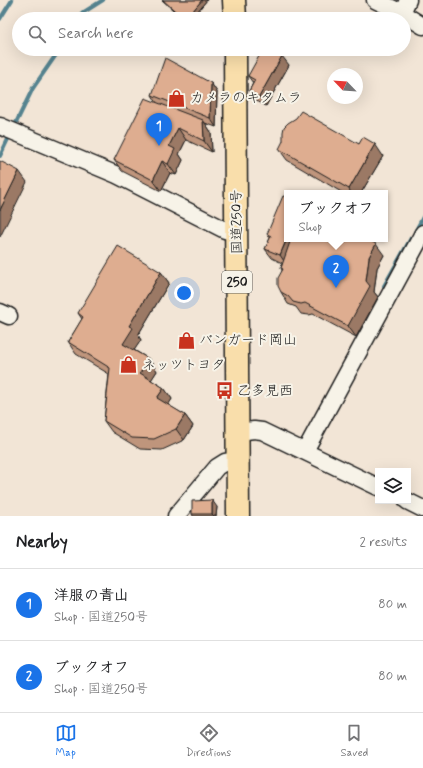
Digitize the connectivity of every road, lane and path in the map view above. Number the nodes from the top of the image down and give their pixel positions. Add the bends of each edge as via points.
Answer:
1 (234, 0) edge
2 (375, 0) edge
3 (405, 6) edge
4 (234, 12) edge
5 (411, 13) edge
6 (423, 26) edge
7 (235, 56) edge
8 (8, 130) edge
9 (237, 233) junction
10 (423, 233) edge
11 (238, 432) junction
12 (305, 451) junction
13 (238, 460) junction
14 (375, 486) edge
15 (411, 503) edge
16 (423, 509) edge
17 (176, 516) edge
18 (238, 516) edge

1 - 4 highway
2 - 3 street
5 - 6 street
7 - 9 highway, 国道250号 / 250
8 - 9 street via 117,175 225,230
9 - 11 highway, 国道250号 / 250
10 - 12 street
11 - 12 street via 262,431
11 - 13 highway, 国道250号 / 250
12 - 14 street
13 - 17 street via 225,462 217,467
13 - 18 highway, 国道250号 / 250
15 - 16 street

